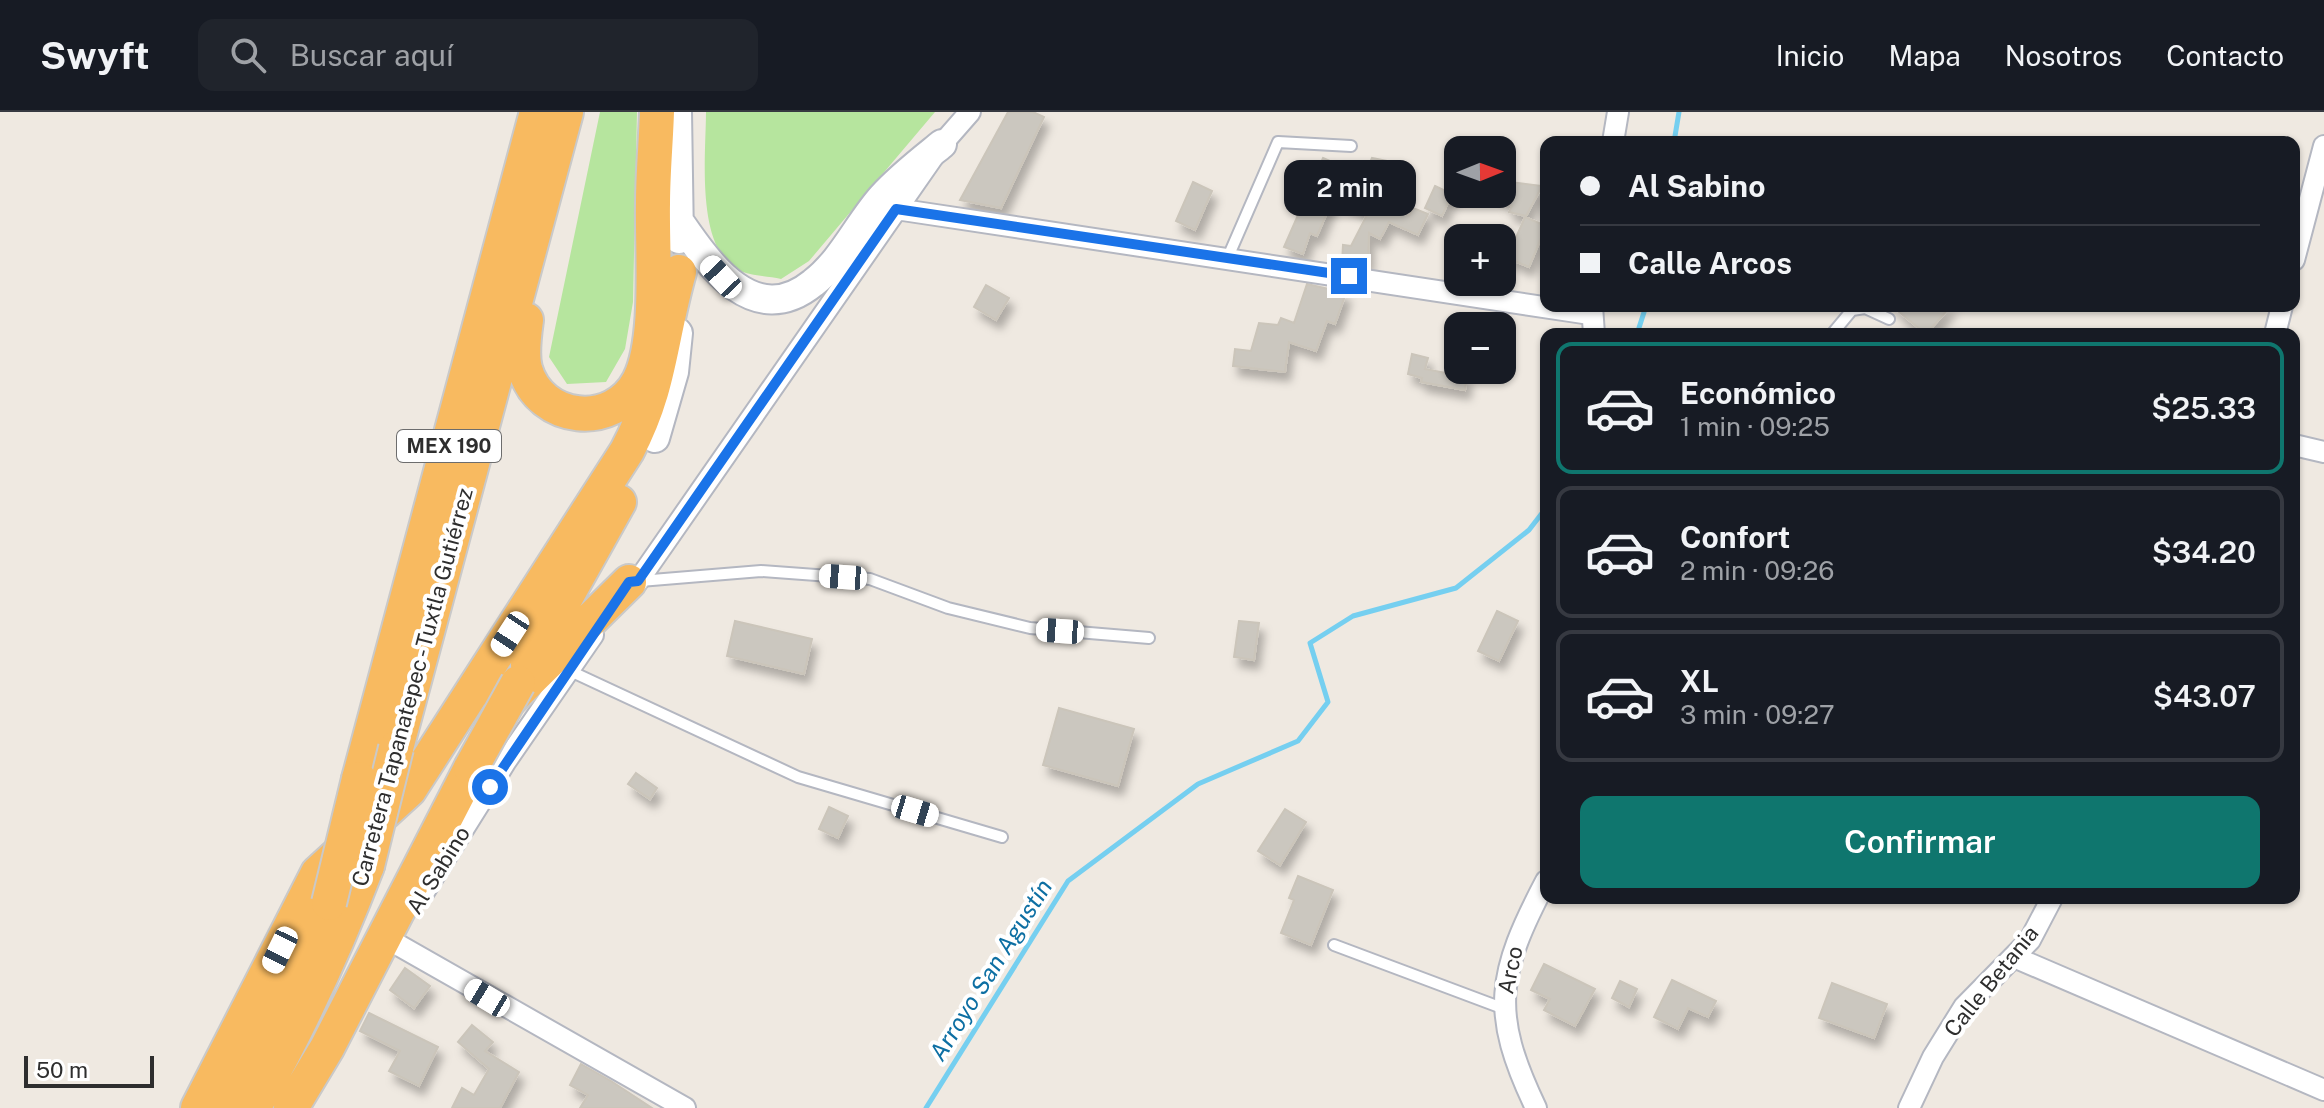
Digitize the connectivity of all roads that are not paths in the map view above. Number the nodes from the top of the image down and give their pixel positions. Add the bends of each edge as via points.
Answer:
1 (537, 112) edge
2 (566, 112) edge
3 (657, 112) edge
4 (677, 112) edge
5 (970, 112) edge
6 (1618, 112) edge
7 (1614, 136) edge
8 (942, 144) junction
9 (1351, 146) dead end
10 (2324, 146) edge
11 (896, 209) junction
12 (679, 221) junction
13 (535, 233) junction
14 (2300, 237) edge
15 (1228, 257) junction
16 (679, 272) junction
17 (1540, 309) edge
18 (1556, 312) edge
19 (1850, 312) edge
20 (1874, 312) edge
21 (1592, 318) edge
22 (1889, 319) dead end
23 (1837, 328) edge
24 (655, 438) joint
25 (2300, 446) edge
26 (2324, 452) edge
27 (634, 582) junction
28 (1149, 638) dead end
29 (568, 670) junction
30 (409, 790) junction
31 (1002, 837) dead end
32 (1540, 892) edge
33 (2049, 904) edge
34 (393, 942) junction
35 (1334, 945) dead end
36 (2014, 957) junction
37 (1502, 1008) junction
38 (327, 1048) junction
39 (2324, 1090) edge
40 (198, 1108) edge
41 (226, 1108) edge
42 (253, 1108) edge
43 (291, 1108) edge
44 (685, 1108) edge
45 (1536, 1108) edge
46 (1909, 1108) edge

1 - 41 highway, Carretera Tapanatepec - Tuxtla Gutiérrez / MEX 190, bridge via 329,903
2 - 13 highway, Carretera Tapanatepec - Tuxtla Gutiérrez / MEX 190
3 - 13 highway via 653,307 634,390 612,410 592,415 556,406 542,396 525,369 523,339
4 - 12 main road
5 - 8 street, Al Sabino
6 - 7 street
8 - 11 street, Al Sabino
8 - 12 main road via 881,198 815,283 786,296 753,295 732,287
9 - 15 lane via 1278,142
10 - 14 street
11 - 15 street
11 - 27 street, Al Sabino
12 - 16 main road
13 - 42 highway, Carretera Tapanatepec - Tuxtla Gutiérrez / MEX 190, bridge via 367,866 344,927
15 - 17 street
16 - 24 main road via 674,372
16 - 30 highway via 645,417
18 - 21 street
19 - 23 lane
20 - 22 lane
24 - 38 highway, bridge via 471,768
25 - 26 street
27 - 28 lane via 761,571 870,579 948,608 1030,628
27 - 29 street, Al Sabino
27 - 30 highway
29 - 31 lane via 798,777
29 - 34 street, Al Sabino
30 - 40 highway via 318,873
32 - 37 street, Arco via 1517,935
33 - 36 street, Calle Betania via 2030,940
34 - 38 street, Al Sabino
34 - 44 street
35 - 37 lane
36 - 39 street
36 - 46 street, Calle Betania via 1964,1007
37 - 45 street, Arco via 1513,1061
38 - 43 highway

